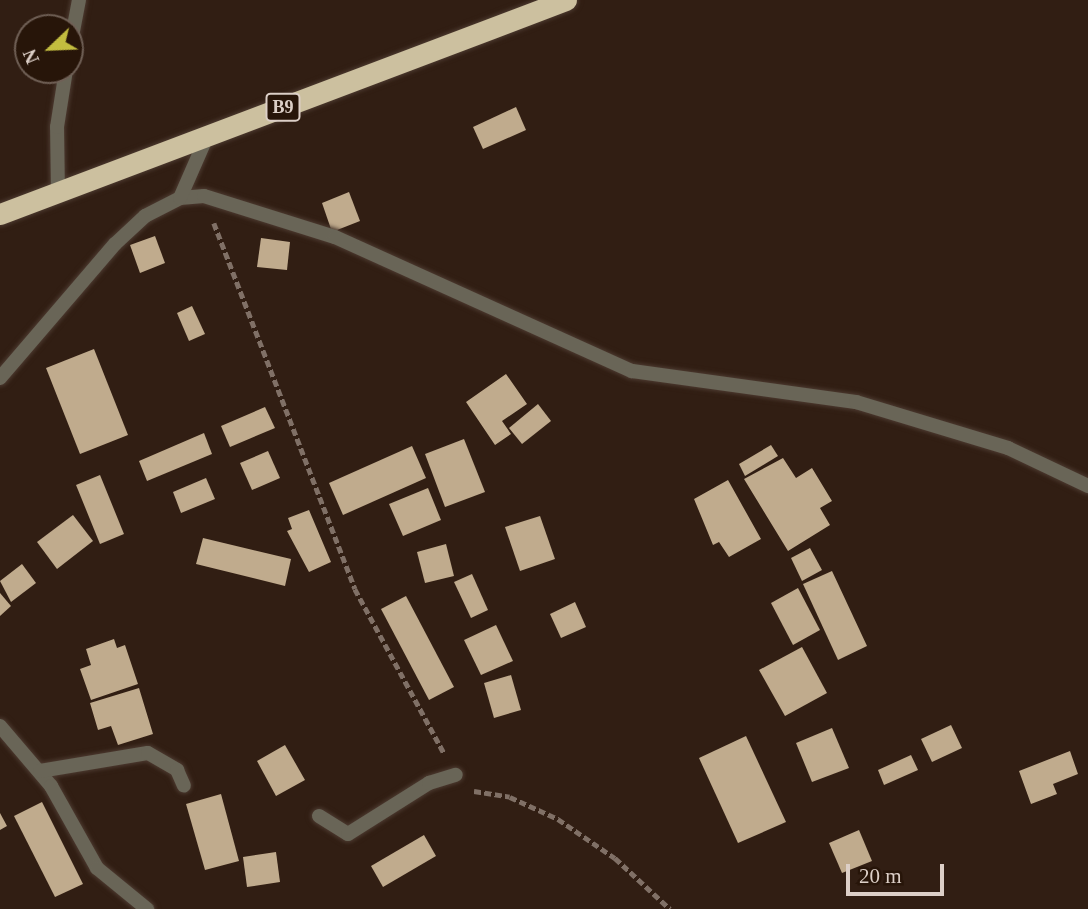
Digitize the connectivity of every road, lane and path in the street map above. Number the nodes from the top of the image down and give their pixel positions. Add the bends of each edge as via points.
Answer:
1 (566, 0) edge
2 (64, 84) edge
3 (208, 134) junction
4 (58, 195) junction
5 (204, 196) junction
6 (180, 198) junction
7 (0, 214) edge
8 (0, 378) edge
9 (1088, 486) edge
10 (0, 726) edge
11 (40, 771) junction
12 (456, 775) junction
13 (184, 786) dead end
14 (318, 816) dead end
15 (147, 909) edge
16 (670, 909) edge

1 - 3 highway, B9
2 - 4 street via 57,127
3 - 4 highway, B9
3 - 6 street
4 - 7 highway, B9
5 - 6 street
5 - 9 street via 335,237 632,371 856,402 1008,448
5 - 12 path via 355,589
6 - 8 street via 145,216 115,244
10 - 11 street
11 - 13 street via 148,753 177,770
11 - 15 street via 97,868
12 - 14 street via 429,783 348,834
12 - 16 path via 464,789 510,797 558,819 615,858

